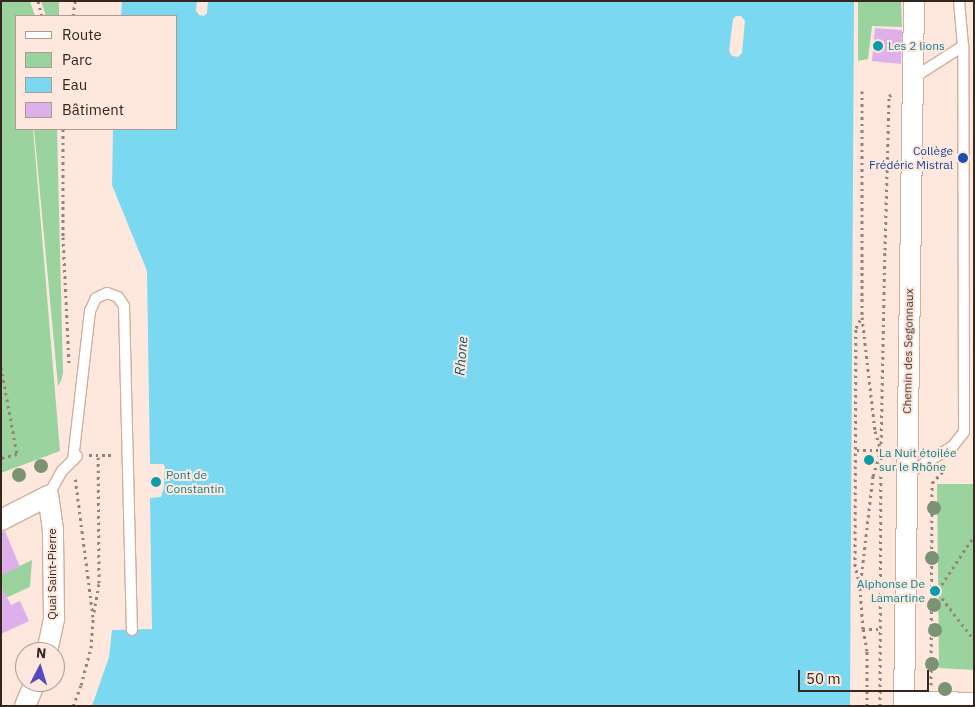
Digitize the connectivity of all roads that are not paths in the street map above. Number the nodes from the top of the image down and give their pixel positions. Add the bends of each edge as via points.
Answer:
1 (914, 1) edge
2 (959, 1) edge
3 (963, 46) junction
4 (907, 82) junction
5 (906, 474) junction
6 (48, 496) junction
7 (1, 505) edge
8 (1, 520) edge
9 (132, 630) dead end
10 (48, 642) edge
11 (31, 692) edge
12 (974, 703) edge
13 (904, 704) edge
14 (25, 706) edge

1 - 4 street, Chemin des Segonnaux
2 - 3 lane
3 - 4 lane
3 - 5 lane via 964,432 953,446
4 - 5 street, Chemin des Segonnaux
5 - 13 street, Chemin des Segonnaux
6 - 7 street
6 - 8 street
6 - 9 lane via 62,471 76,458 90,311 96,298 107,293 118,297 124,306
6 - 10 street, Quai Saint-Pierre via 53,530 54,618
11 - 14 street
12 - 13 street

